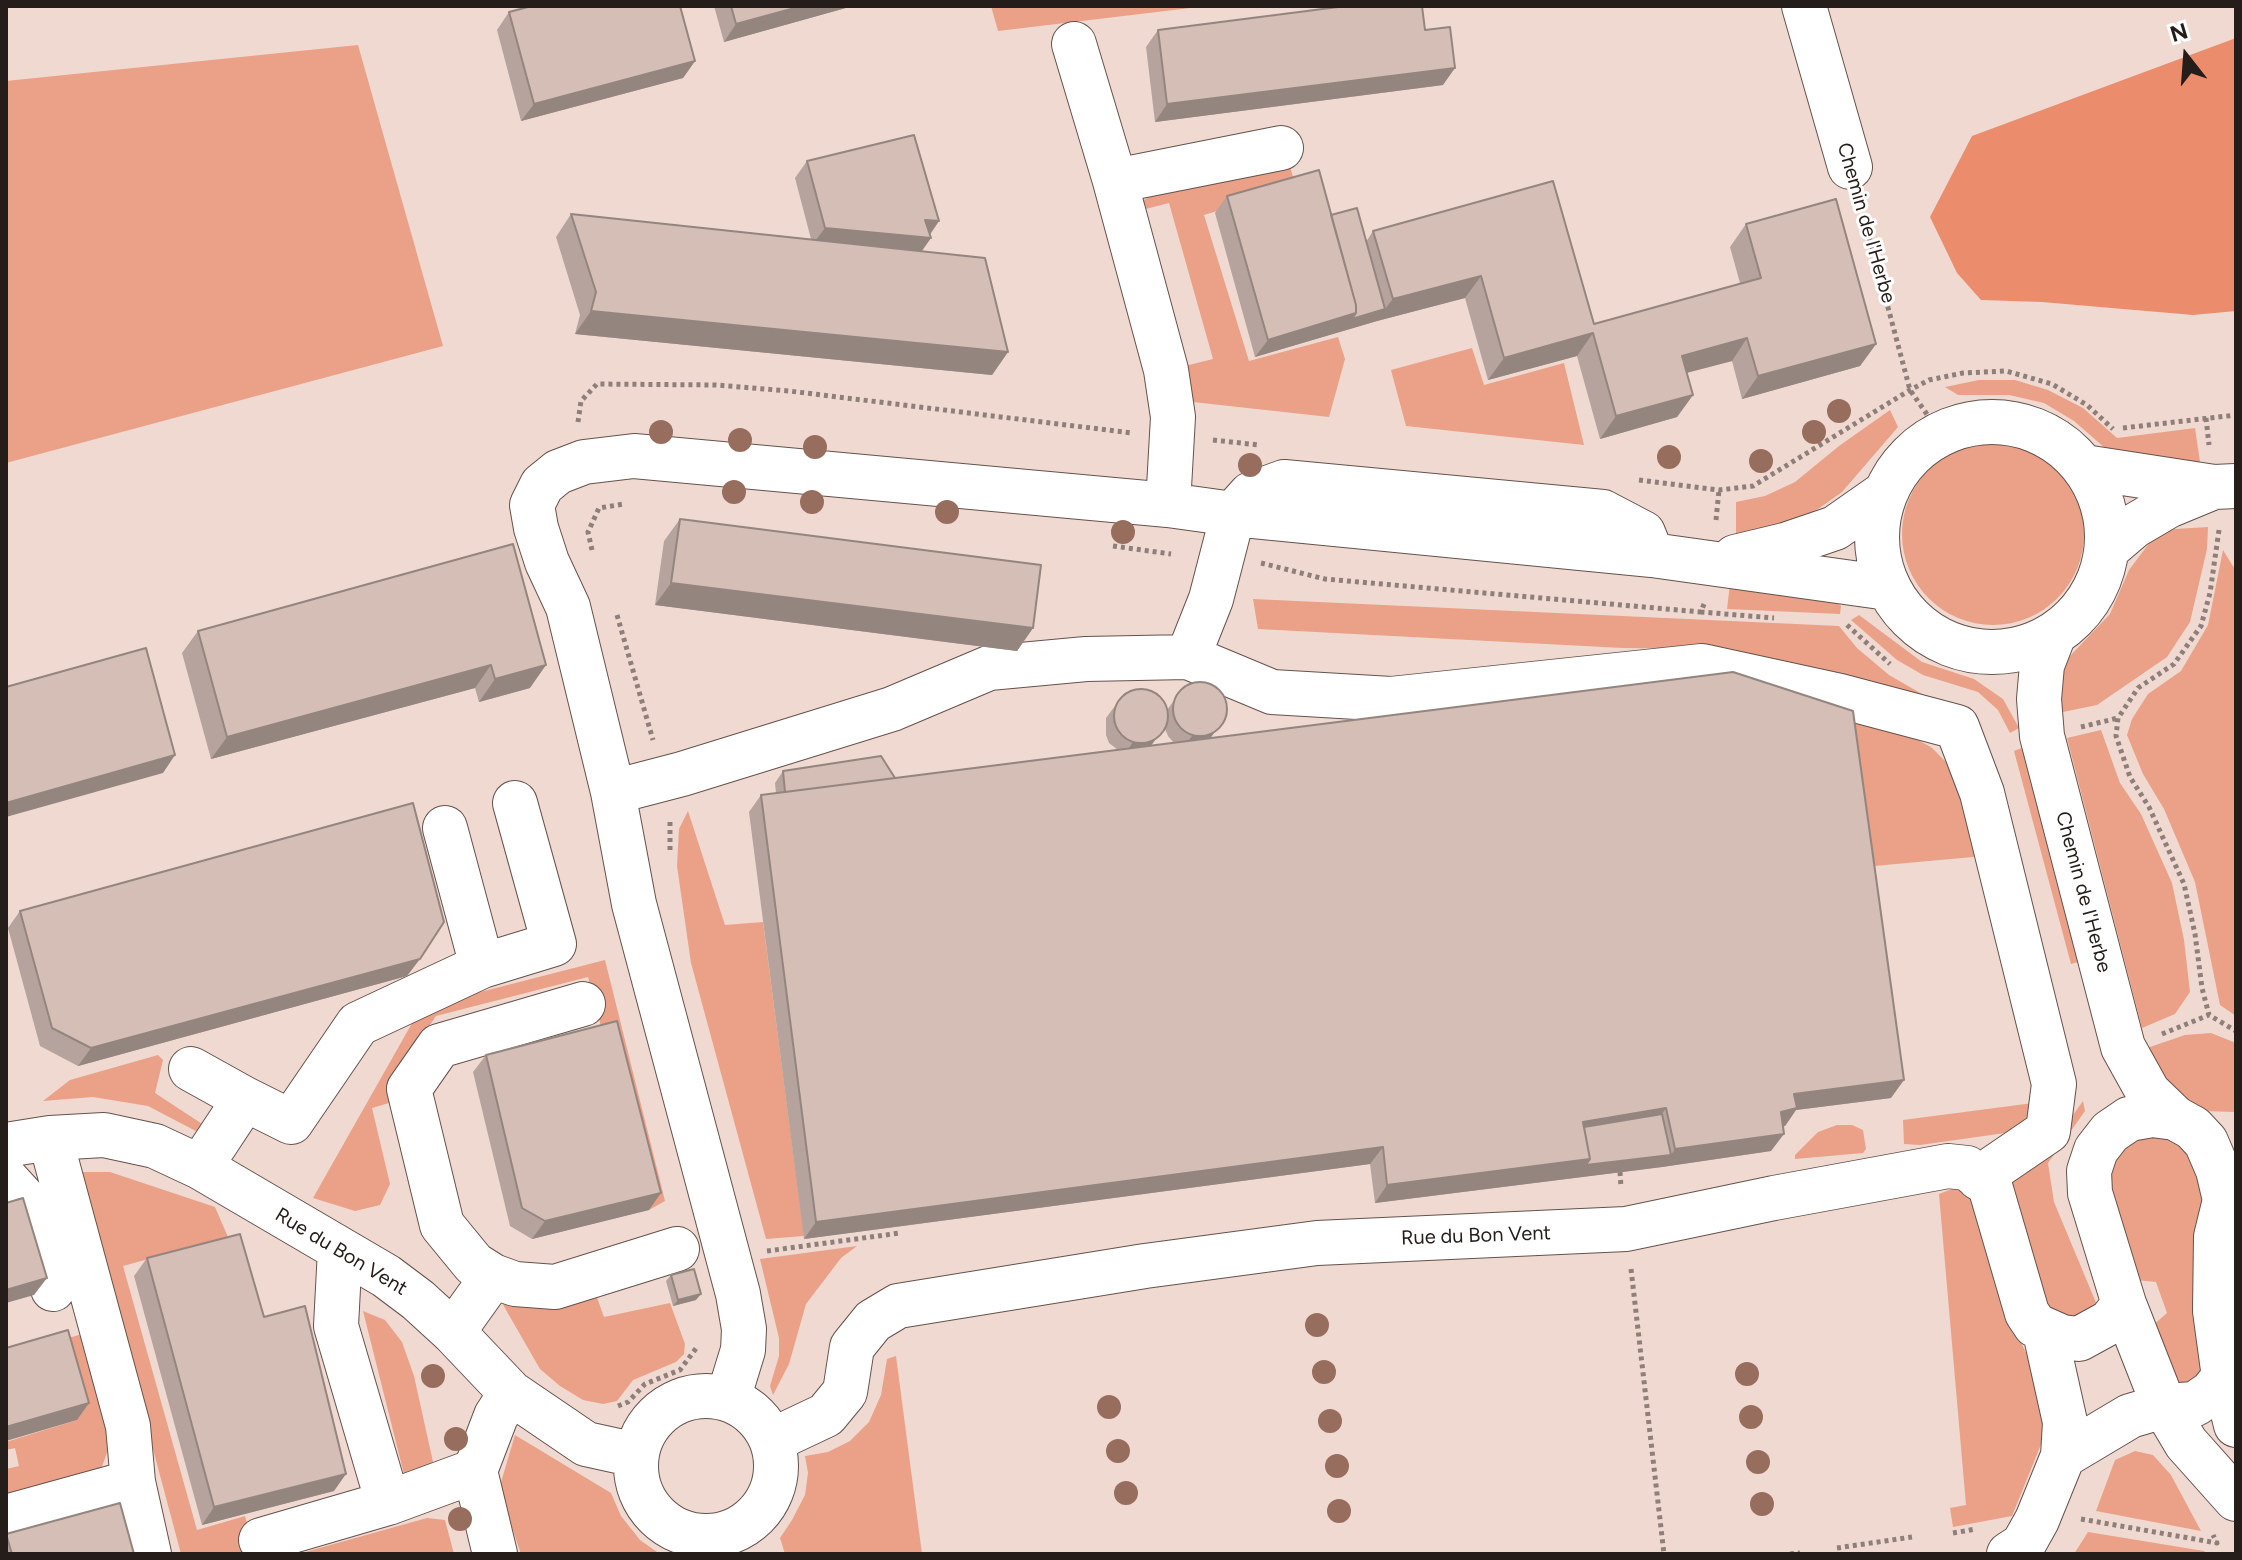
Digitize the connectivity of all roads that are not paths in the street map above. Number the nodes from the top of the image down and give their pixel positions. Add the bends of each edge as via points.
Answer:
1 (1804, 6) edge
2 (1074, 44) dead end
3 (1281, 148) dead end
4 (1850, 167) road end
5 (1115, 181) junction
6 (2084, 467) junction
7 (2225, 486) edge
8 (1885, 493) junction
9 (1168, 505) junction
10 (1233, 514) junction
11 (2107, 549) junction
12 (1712, 562) junction
13 (1888, 588) junction
14 (2054, 634) junction
15 (1975, 651) junction
16 (1188, 657) junction
17 (2042, 736) junction
18 (613, 792) junction
19 (515, 803) dead end
20 (445, 828) dead end
21 (482, 966) junction
22 (583, 1004) dead end
23 (2143, 1040) junction
24 (191, 1069) dead end
25 (245, 1099) junction
26 (2110, 1132) junction
27 (2206, 1134) edge
28 (50, 1138) junction
29 (6, 1145) edge
30 (200, 1167) junction
31 (1979, 1178) junction
32 (6, 1179) edge
33 (2230, 1195) edge
34 (677, 1249) dead end
35 (340, 1250) junction
36 (493, 1276) junction
37 (53, 1289) dead end
38 (2124, 1304) junction
39 (453, 1332) junction
40 (2045, 1332) junction
41 (2224, 1377) junction
42 (511, 1393) junction
43 (728, 1399) junction
44 (2164, 1406) junction
45 (2236, 1425) edge
46 (773, 1440) junction
47 (636, 1455) junction
48 (2063, 1456) junction
49 (475, 1471) junction
50 (133, 1482) junction
51 (388, 1503) junction
52 (2223, 1515) edge
53 (6, 1517) edge
54 (261, 1540) dead end
55 (740, 1542) edge
56 (149, 1554) edge
57 (495, 1554) edge
58 (2009, 1554) edge

1 - 4 street, Chemin de l'Herbe
2 - 5 street
3 - 5 street
5 - 9 street via 1166,370 1173,417
6 - 7 street
6 - 8 street via 2034,429 2003,422 1970,423 1940,433 1917,449
6 - 11 street via 2106,520
7 - 11 street via 2168,506
8 - 12 street via 1835,528
8 - 13 street via 1876,541
9 - 10 street
9 - 18 street via 634,456 584,462 558,472 542,485 532,505 547,562 568,607
10 - 12 street
10 - 16 street via 1211,599
11 - 14 street via 2092,592
12 - 13 street
13 - 15 street via 1924,630
14 - 15 street via 2002,651
14 - 17 street, Chemin de l'Herbe via 2042,665
15 - 17 street, Chemin de l'Herbe via 2003,677
16 - 18 street via 989,668 892,709
16 - 31 street via 1272,692 1391,699 1702,666 1957,727 1982,793 2054,1084 2048,1131
17 - 23 street, Chemin de l'Herbe
18 - 43 street via 634,904 738,1294 743,1350
19 - 21 street via 554,944
20 - 21 street
21 - 25 street via 358,1024 291,1122
22 - 36 street via 439,1046 409,1089 442,1225 474,1264
23 - 26 street, Chemin de l'Herbe via 2122,1072
23 - 27 street, Chemin de l'Herbe via 2148,1092
24 - 25 street
25 - 30 street
26 - 27 street via 2129,1119 2152,1115
26 - 38 street, Chemin de l'Herbe via 2089,1171 2090,1193
27 - 33 street, Chemin de l'Herbe
28 - 29 street, Rue du Bon Vent
28 - 30 street, Rue du Bon Vent via 104,1135 155,1146
28 - 50 street via 128,1426
30 - 35 street, Rue du Bon Vent
31 - 40 street via 1990,1186 2027,1313
31 - 46 street, Rue du Bon Vent via 1967,1168 1948,1166 1626,1229 1317,1243 898,1306 873,1321 852,1347 845,1392 826,1415
32 - 37 street via 28,1203
33 - 41 street, Chemin de l'Herbe via 2216,1237 2215,1296
34 - 36 street via 555,1287 515,1284
35 - 39 street, Rue du Bon Vent via 408,1292
35 - 51 street via 336,1326
36 - 39 street
38 - 40 street via 2110,1322 2079,1339
38 - 44 street, Chemin de l'Herbe
39 - 42 street, Rue du Bon Vent
40 - 48 street via 2065,1422
41 - 44 street via 2195,1404
41 - 45 street, Chemin de l'Herbe
42 - 47 street, Rue du Bon Vent via 586,1444
42 - 49 street
43 - 46 street via 747,1407
43 - 47 street via 688,1397 669,1405 653,1418
44 - 48 street via 2130,1416
44 - 52 street, Chemin de l'Herbe
46 - 55 street via 775,1482
47 - 55 street via 642,1497 655,1515 693,1535
48 - 58 street via 2037,1520 2023,1545
49 - 51 street
49 - 57 street
50 - 53 street
50 - 56 street
51 - 54 street

